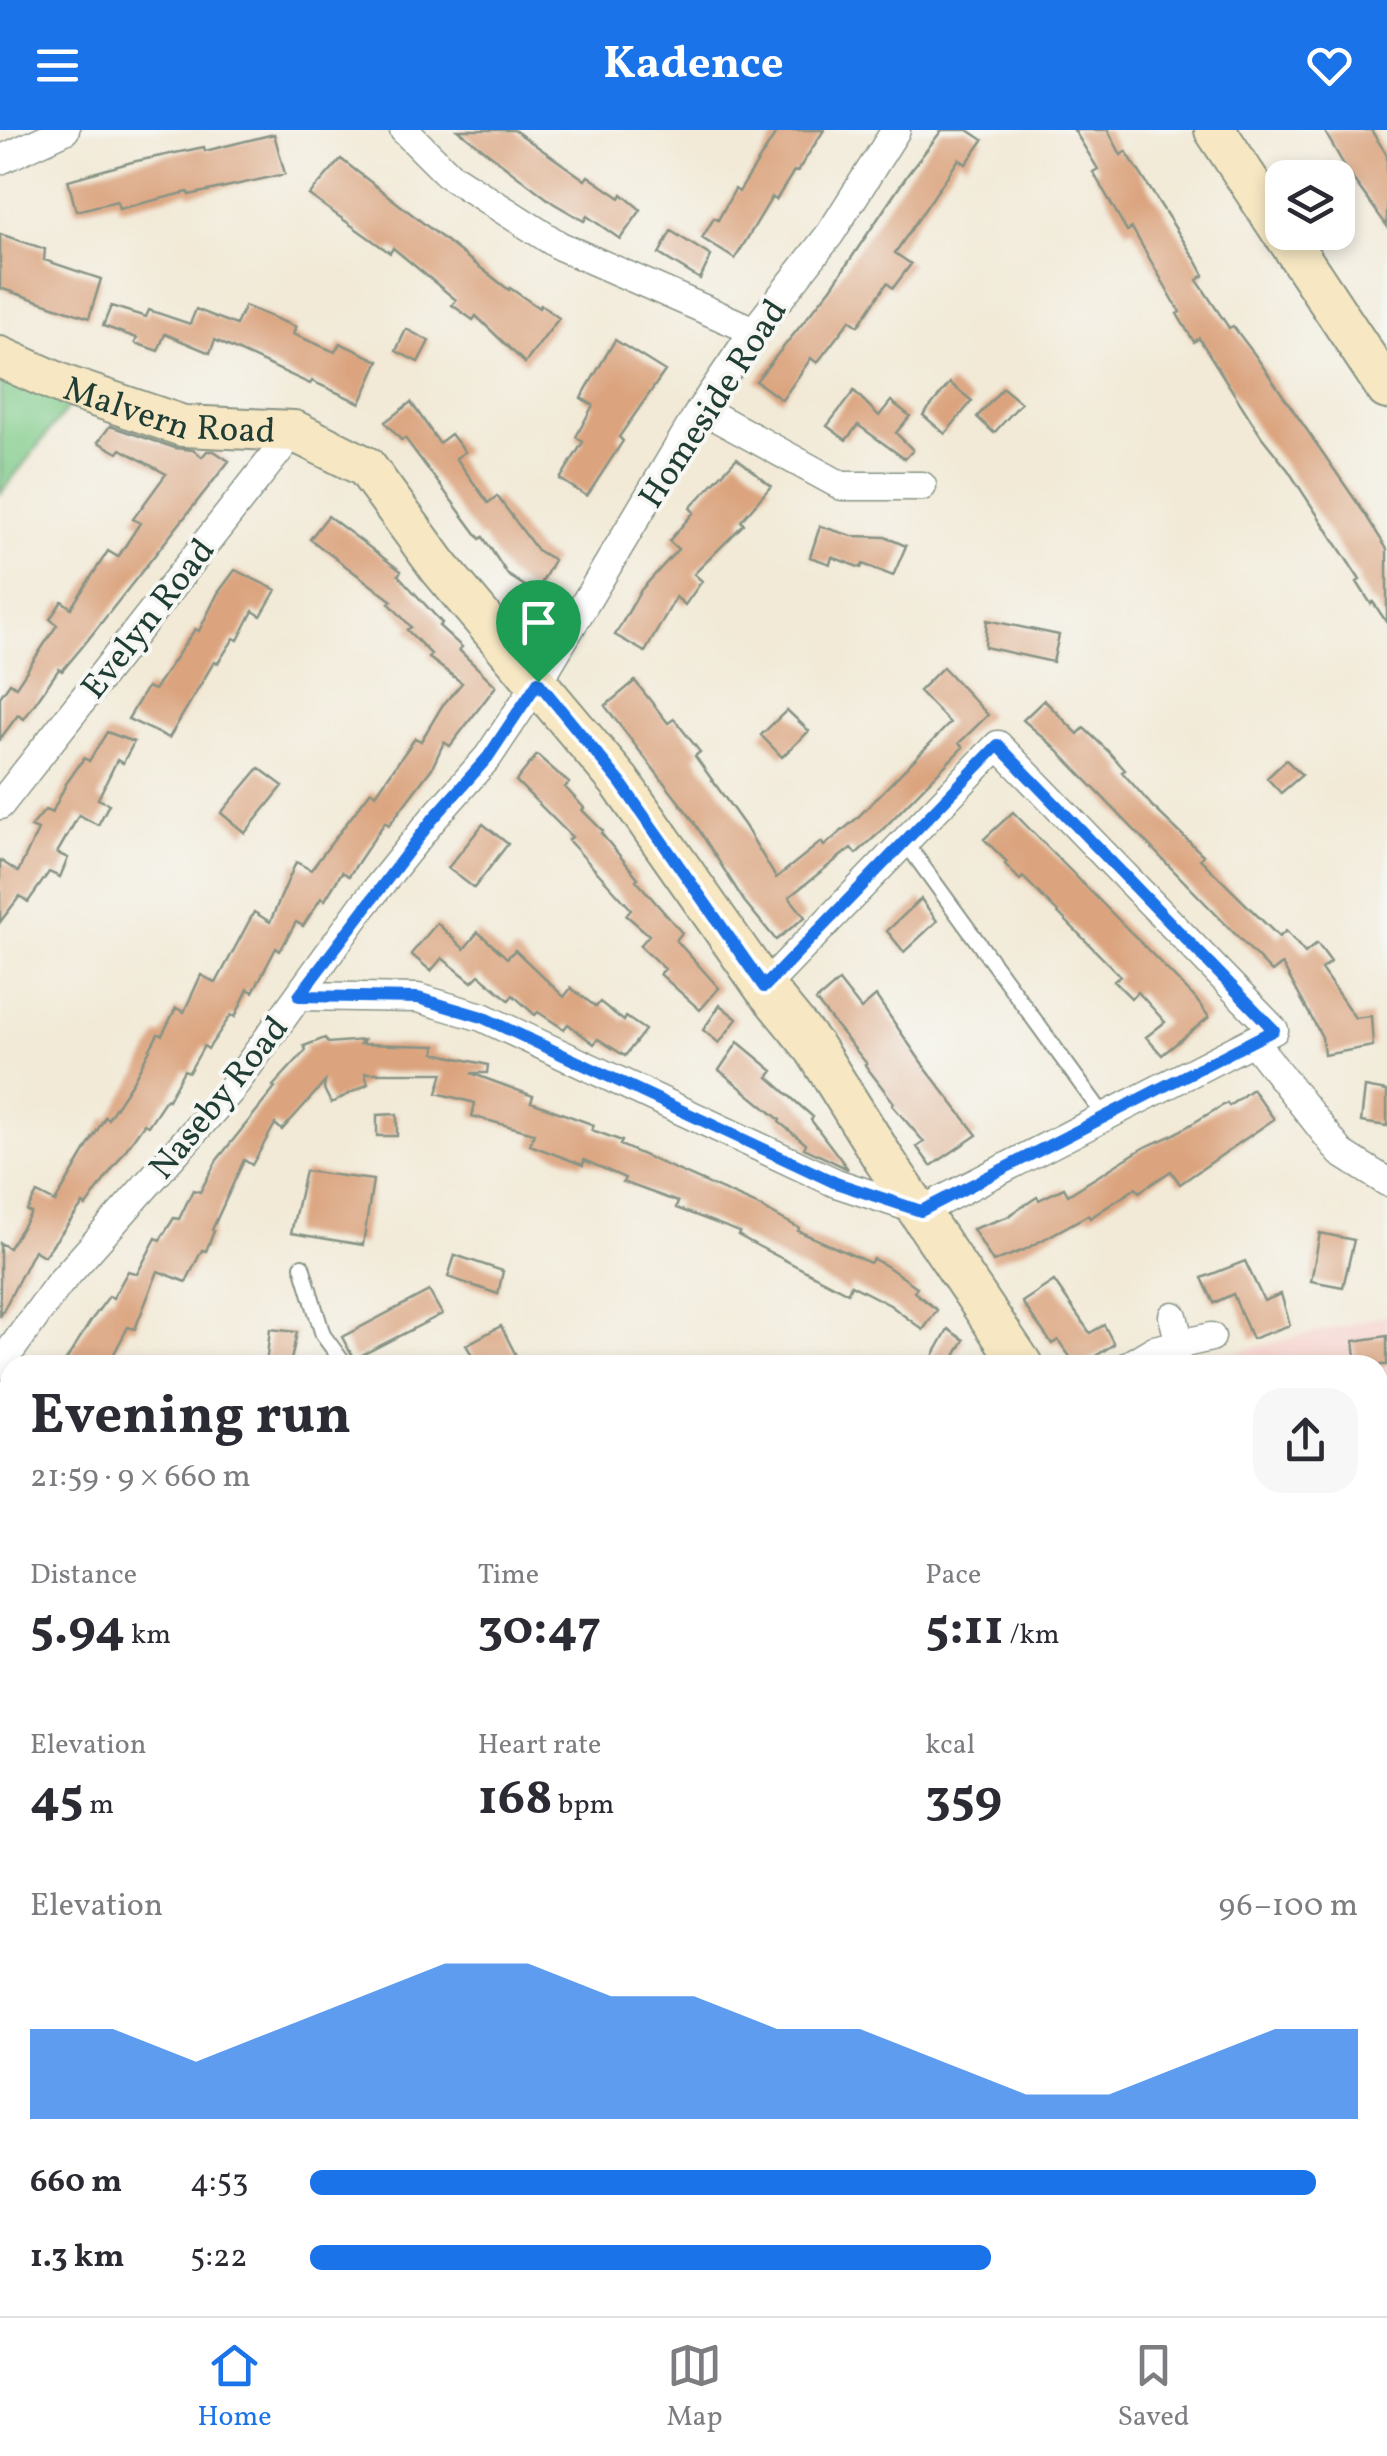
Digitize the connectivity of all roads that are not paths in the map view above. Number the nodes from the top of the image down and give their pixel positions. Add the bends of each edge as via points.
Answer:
1 (64, 130) edge
2 (404, 130) edge
3 (896, 130) edge
4 (1215, 130) edge
5 (0, 160) edge
6 (1265, 205) edge
7 (1295, 250) edge
8 (754, 331) junction
9 (0, 357) edge
10 (1387, 389) edge
11 (701, 409) junction
12 (294, 431) junction
13 (922, 486) dead end
14 (538, 682) junction
15 (0, 805) edge
16 (906, 842) junction
17 (764, 987) junction
18 (299, 996) junction
19 (1253, 1041) junction
20 (1105, 1117) junction
21 (1387, 1182) edge
22 (921, 1211) junction
23 (302, 1266) dead end
24 (1173, 1316) dead end
25 (1210, 1337) dead end
26 (1180, 1344) junction
27 (7, 1355) edge
28 (338, 1355) edge
29 (1015, 1355) edge
30 (1146, 1355) edge

1 - 5 street
2 - 8 street via 448,176 560,246
3 - 8 street, Homeside Road via 830,234
4 - 6 street
7 - 10 street
8 - 11 street, Homeside Road
9 - 12 street, Malvern Road via 182,426
11 - 13 street via 842,486
11 - 14 street, Homeside Road
12 - 14 street, Malvern Road via 366,467 439,567
12 - 15 street, Evelyn Road
14 - 17 street, Malvern Road via 620,782
14 - 18 street, Naseby Road via 488,757
16 - 17 street
16 - 19 street via 998,745 1274,1030
16 - 20 lane
17 - 22 street, Malvern Road via 814,1049
18 - 22 street via 418,998 482,1017 836,1183
18 - 27 street, Naseby Road via 230,1091 58,1286
19 - 20 street
19 - 21 street via 1342,1154
20 - 22 street
22 - 29 street, Malvern Road
23 - 28 lane via 323,1335
24 - 26 street
25 - 26 street
26 - 30 street

